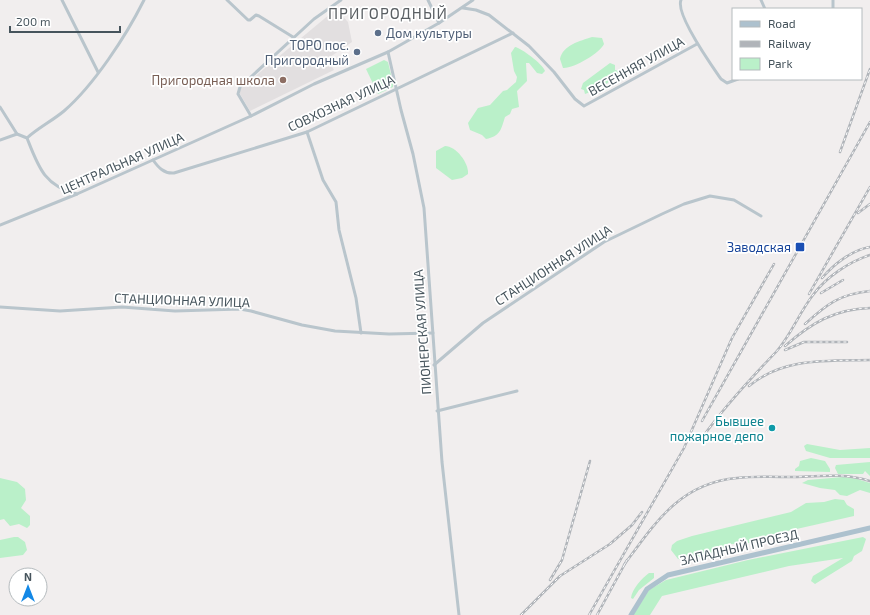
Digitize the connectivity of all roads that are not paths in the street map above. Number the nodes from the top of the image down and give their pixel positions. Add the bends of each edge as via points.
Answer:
1 (62, 0) edge
2 (144, 0) edge
3 (227, 0) edge
4 (341, 0) edge
5 (428, 0) edge
6 (473, 0) edge
7 (681, 0) edge
8 (463, 8) junction
9 (439, 23) junction
10 (513, 33) junction
11 (293, 37) junction
12 (697, 44) junction
13 (388, 52) junction
14 (98, 72) junction
15 (735, 80) edge
16 (397, 88) junction
17 (0, 107) edge
18 (251, 116) junction
19 (307, 132) junction
20 (17, 134) junction
21 (26, 138) junction
22 (0, 140) edge
23 (152, 160) junction
24 (77, 194) junction
25 (761, 216) dead end
26 (0, 226) edge
27 (0, 307) edge
28 (361, 333) junction
29 (433, 333) junction
30 (434, 365) junction
31 (517, 391) dead end
32 (438, 411) junction
33 (870, 528) edge
34 (459, 615) edge
35 (631, 615) edge

1 - 14 street
2 - 14 street via 133,22
3 - 11 street via 248,20 259,16
4 - 11 street
5 - 9 street
6 - 8 street, ЦЕНТРАЛЬНАЯ УЛИЦА
7 - 12 street via 680,9
8 - 9 street, ЦЕНТРАЛЬНАЯ УЛИЦА
8 - 10 street via 485,13
9 - 13 street, ЦЕНТРАЛЬНАЯ УЛИЦА
10 - 12 street, ВЕСЕННЯЯ УЛИЦА via 538,54 574,99 584,106
10 - 16 street, СОВХОЗНАЯ УЛИЦА
11 - 18 street via 240,87 238,94
12 - 15 street via 724,82
13 - 16 street, ПИОНЕРСКАЯ УЛИЦА
13 - 18 street, ЦЕНТРАЛЬНАЯ УЛИЦА via 314,84
14 - 21 street via 70,105
16 - 19 street, СОВХОЗНАЯ УЛИЦА
16 - 29 street, ПИОНЕРСКАЯ УЛИЦА via 414,154 424,208
17 - 20 street
18 - 23 street, ЦЕНТРАЛЬНАЯ УЛИЦА
19 - 23 street, СОВХОЗНАЯ УЛИЦА via 174,173 168,174
19 - 28 street via 323,180 336,202 339,230 356,298
20 - 21 street
20 - 22 street
21 - 24 street via 38,166 48,179 62,189
23 - 24 street, ЦЕНТРАЛЬНАЯ УЛИЦА
24 - 26 street, ЦЕНТРАЛЬНАЯ УЛИЦА
25 - 30 street, СТАНЦИОННАЯ УЛИЦА via 734,200 710,196 662,214 604,242 483,323
27 - 28 street, СТАНЦИОННАЯ УЛИЦА via 60,311 122,307 175,311 240,309 302,325
28 - 29 street, СТАНЦИОННАЯ УЛИЦА
29 - 30 street, ПИОНЕРСКАЯ УЛИЦА
30 - 32 street, ПИОНЕРСКАЯ УЛИЦА
31 - 32 street
32 - 34 street, ПИОНЕРСКАЯ УЛИЦА
33 - 35 main road, ЗАПАДНЫЙ ПРОЕЗД via 661,578 647,589

